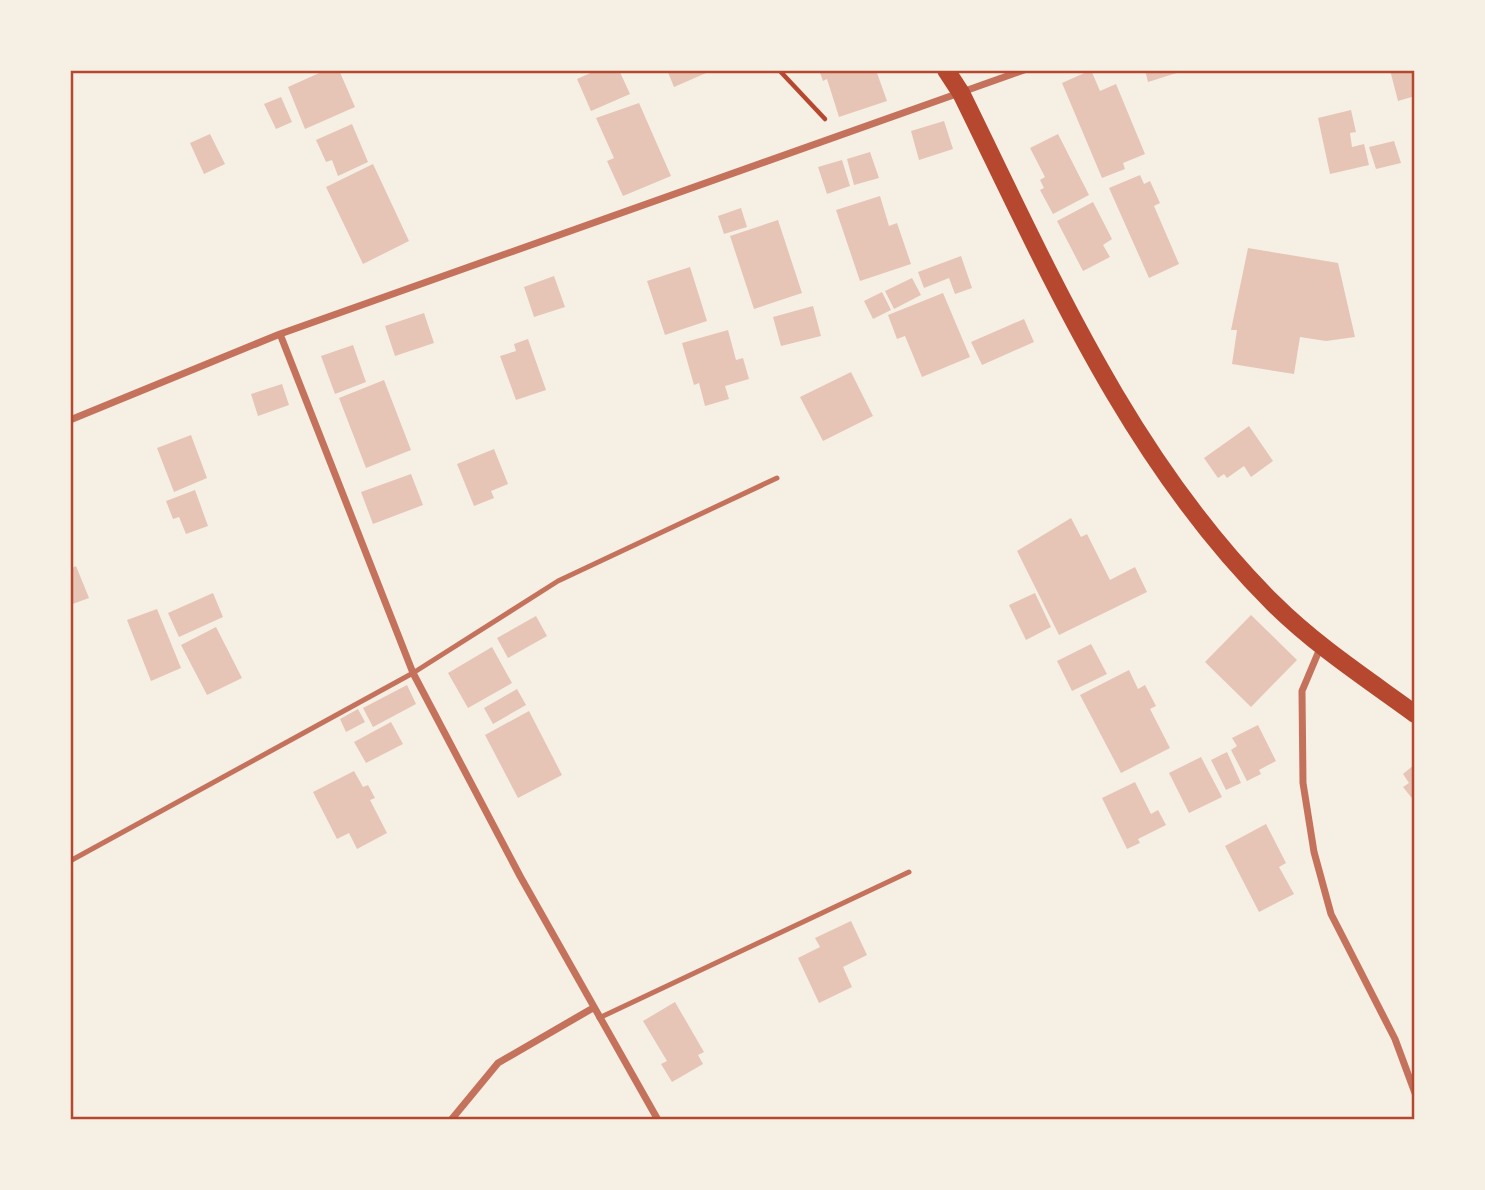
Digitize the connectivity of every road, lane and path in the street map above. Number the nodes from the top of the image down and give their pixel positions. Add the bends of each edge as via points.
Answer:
1 (779, 70) edge
2 (946, 70) edge
3 (1024, 70) edge
4 (961, 93) junction
5 (841, 135) junction
6 (280, 334) junction
7 (70, 420) edge
8 (777, 478) dead end
9 (1321, 646) junction
10 (413, 673) junction
11 (1415, 714) edge
12 (70, 861) edge
13 (909, 872) dead end
14 (593, 1008) junction
15 (599, 1018) junction
16 (1415, 1093) edge
17 (451, 1120) edge
18 (658, 1120) edge

1 - 5 path
2 - 4 main road
3 - 4 street
4 - 5 street
4 - 9 main road via 1080,336 1140,436 1211,534 1273,603
5 - 6 street
6 - 7 street
6 - 10 street
8 - 10 lane via 558,581
9 - 11 main road
9 - 16 street via 1302,691 1303,783 1314,852 1331,914 1395,1039
10 - 12 lane
10 - 14 street
13 - 15 lane
14 - 15 street
14 - 17 street via 498,1063
15 - 18 street

